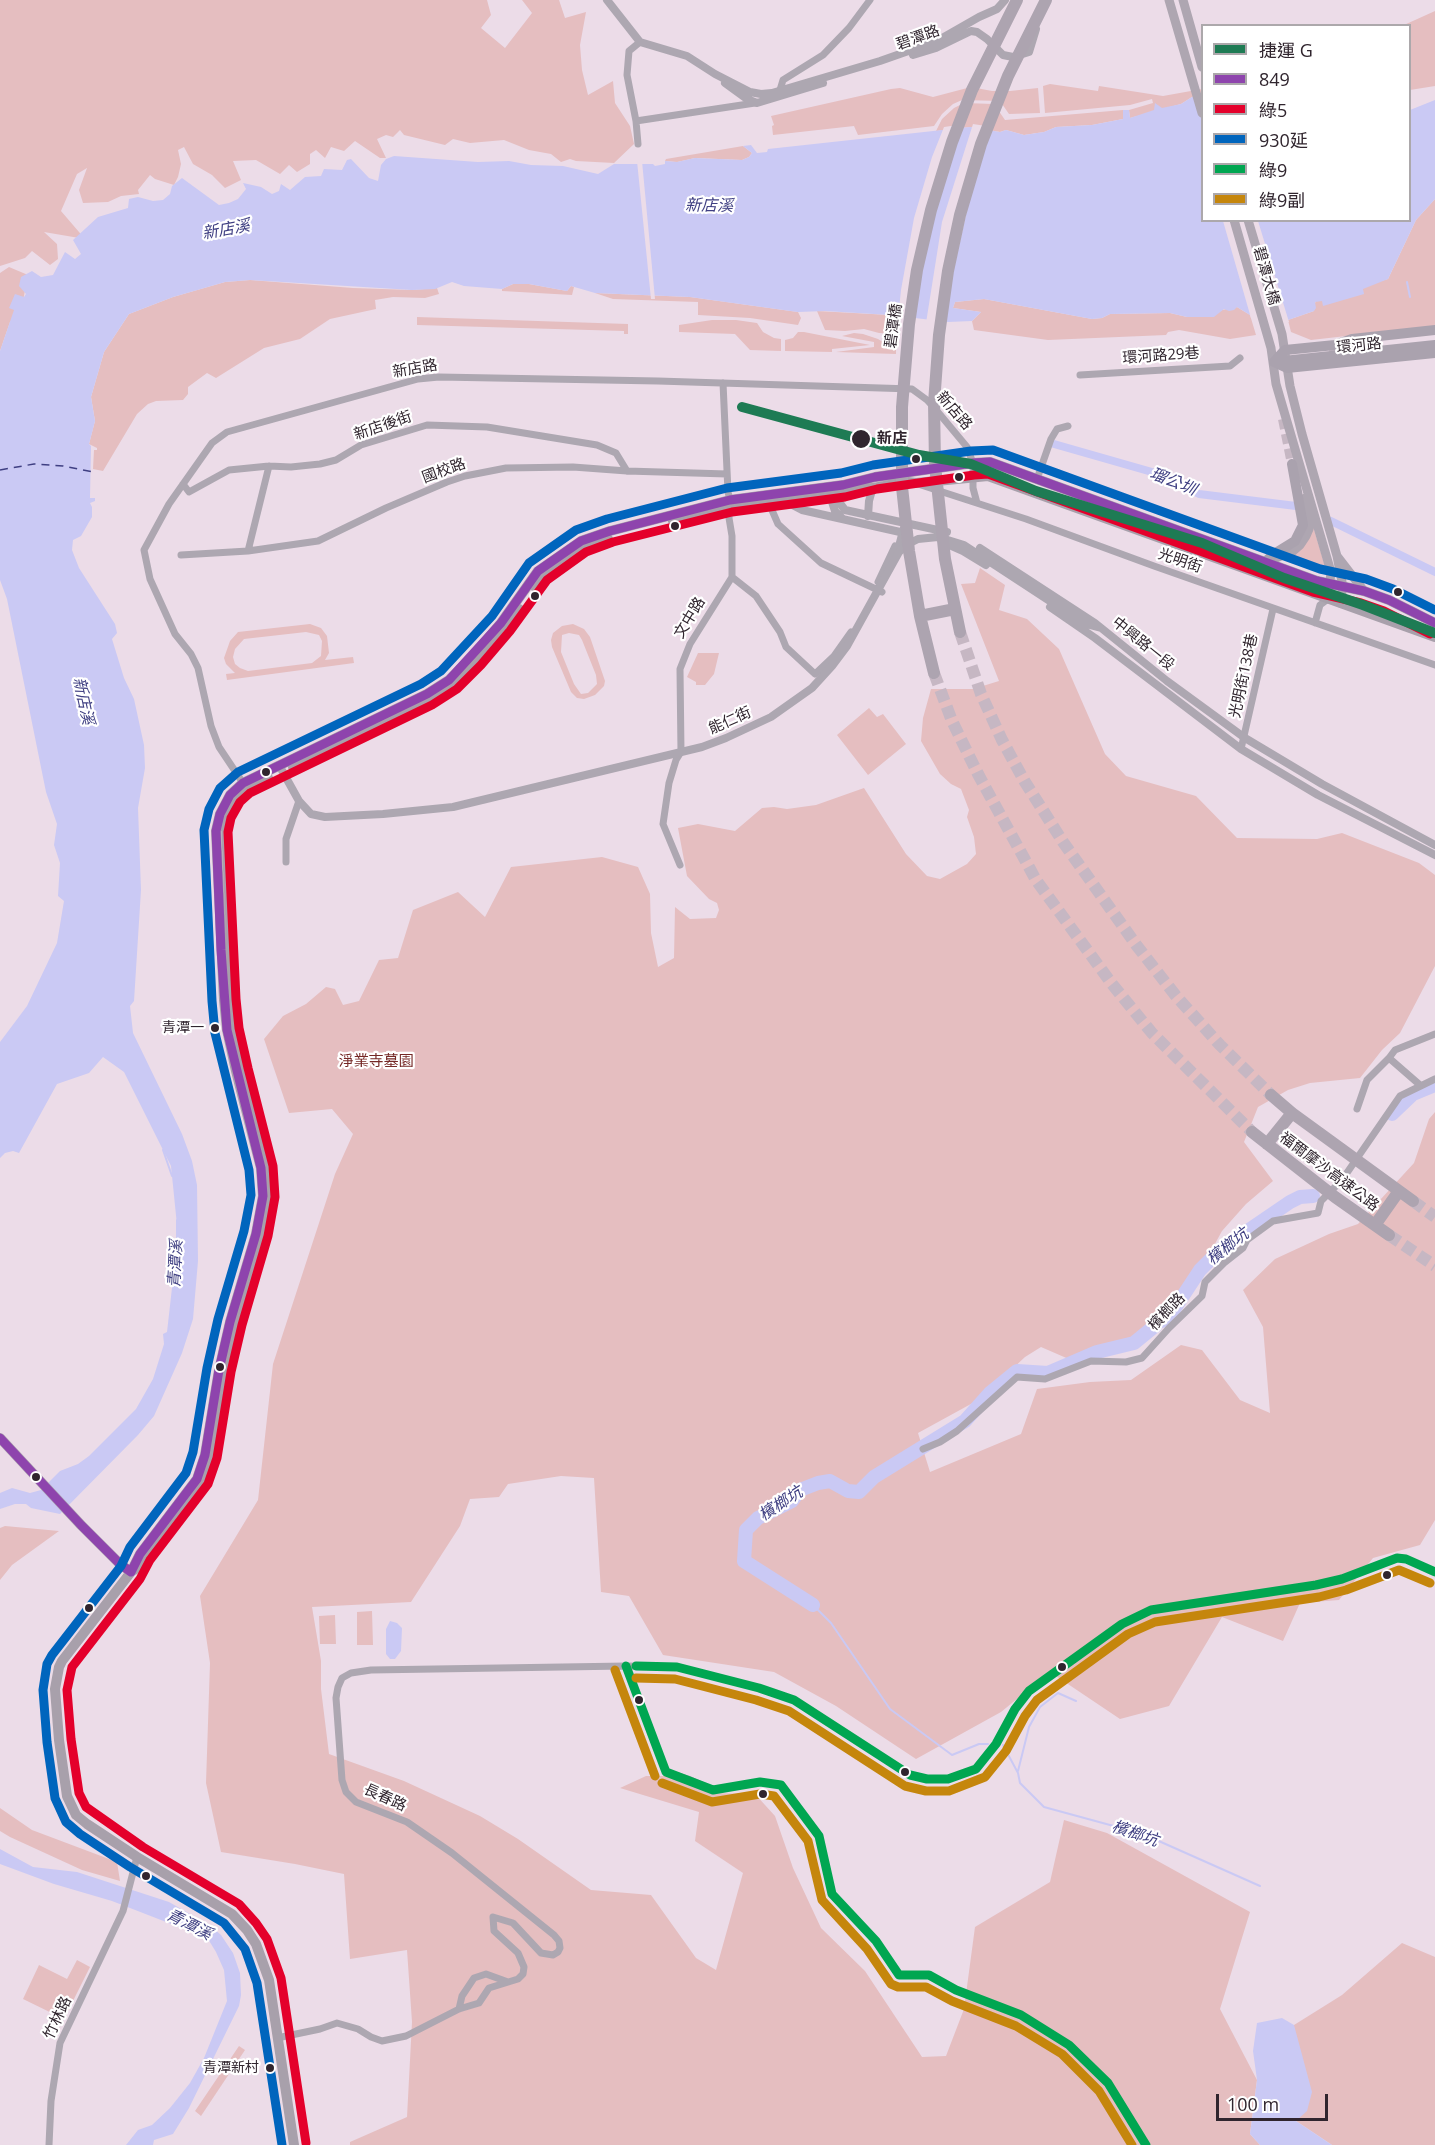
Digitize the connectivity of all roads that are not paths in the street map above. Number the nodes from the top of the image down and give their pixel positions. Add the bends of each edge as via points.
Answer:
1 (607, 0) edge
2 (870, 0) edge
3 (1005, 0) edge
4 (1017, 0) edge
5 (1046, 0) edge
6 (1169, 0) edge
7 (1183, 0) edge
8 (640, 42) junction
9 (1201, 60) edge
10 (715, 74) junction
11 (780, 90) junction
12 (757, 103) junction
13 (1201, 106) edge
14 (636, 121) junction
15 (638, 144) dead end
16 (1235, 222) edge
17 (1249, 222) edge
18 (1435, 330) edge
19 (1435, 338) edge
20 (1367, 345) tunnel mouth
21 (1435, 345) edge
22 (1435, 353) edge
23 (1240, 358) dead end
24 (1286, 359) junction
25 (1274, 362) junction
26 (1080, 375) dead end
27 (723, 383) junction
28 (1068, 426) dead end
29 (973, 463) junction
30 (1292, 464) tunnel mouth
31 (269, 466) junction
32 (627, 471) junction
33 (727, 474) junction
34 (973, 477) junction
35 (1305, 477) junction
36 (1037, 479) junction
37 (916, 483) junction
38 (183, 484) junction
39 (873, 488) junction
40 (832, 490) junction
41 (783, 500) junction
42 (768, 501) junction
43 (977, 503) junction
44 (730, 505) junction
45 (868, 516) junction
46 (846, 521) junction
47 (902, 531) junction
48 (248, 551) junction
49 (181, 555) dead end
50 (1337, 556) junction
51 (1265, 562) junction
52 (732, 577) junction
53 (1331, 585) junction
54 (1343, 587) junction
55 (878, 590) junction
56 (1364, 591) junction
57 (1328, 599) junction
58 (1340, 603) junction
59 (955, 609) junction
60 (1273, 609) junction
61 (920, 616) junction
62 (1074, 617) junction
63 (1315, 623) junction
64 (1435, 623) edge
65 (1101, 628) junction
66 (960, 633) tunnel mouth
67 (1435, 637) edge
68 (1095, 638) junction
69 (1435, 665) edge
70 (934, 673) tunnel mouth
71 (1245, 738) junction
72 (1241, 749) junction
73 (681, 752) junction
74 (281, 769) junction
75 (246, 786) junction
76 (299, 801) junction
77 (1435, 845) edge
78 (1435, 855) edge
79 (286, 862) dead end
80 (680, 866) dead end
81 (1435, 1034) edge
82 (1389, 1058) junction
83 (1435, 1078) edge
84 (1420, 1085) junction
85 (1271, 1095) tunnel mouth
86 (1357, 1109) dead end
87 (1292, 1113) junction
88 (1252, 1132) tunnel mouth
89 (1267, 1144) junction
90 (1400, 1191) junction
91 (1413, 1201) tunnel mouth
92 (1375, 1225) junction
93 (1389, 1235) tunnel mouth
94 (0, 1438) edge
95 (923, 1449) dead end
96 (131, 1572) junction
97 (1435, 1572) edge
98 (626, 1666) junction
99 (137, 1857) junction
100 (508, 1982) junction
101 (459, 2009) junction
102 (277, 2038) junction
103 (49, 2145) edge
104 (294, 2145) edge
105 (1146, 2145) edge

1 - 8 street
2 - 11 street via 823,55 783,80
3 - 11 street, 碧潭路 via 997,9 937,41 880,62
4 - 61 highway, 碧潭橋 via 977,80 952,142 917,270 903,368 901,453 909,551
5 - 12 street, 碧潭路 via 1029,52 1013,57 1003,55 987,39 970,31 936,48
5 - 59 highway via 1008,76 981,144 960,215 945,292 934,403 935,465
6 - 13 main road
7 - 9 main road
8 - 10 street, 碧潭路 via 687,56
8 - 14 street via 627,56
10 - 11 street, 碧潭路 via 750,92
10 - 12 street, 碧潭路
12 - 14 street, 碧潭路
14 - 15 street
16 - 25 main road, 碧潭大橋
17 - 24 main road, 碧潭大橋
18 - 24 highway via 1352,339
19 - 20 highway
21 - 24 highway
22 - 24 highway, 環河路
23 - 26 street, 環河路29巷 via 1230,366
24 - 25 highway
24 - 25 highway
24 - 50 main road, 碧潭大橋 via 1302,434
25 - 35 main road, 碧潭大橋 via 1276,384
27 - 29 street, 新店路 via 912,389 945,419 967,447
27 - 33 street
27 - 38 street, 新店路 via 418,379 227,432 212,443
28 - 36 street via 1057,429 1049,442
29 - 34 street, 新店路
29 - 36 main road via 990,462
29 - 40 main road
30 - 51 highway via 1303,525 1295,542
31 - 32 street, 新店後街 via 320,464 336,460 361,445 427,425 454,425 597,445 616,453
31 - 38 street, 新店後街 via 229,470 189,492
31 - 48 street
32 - 33 street, 國校路
32 - 48 street, 國校路 via 506,468 465,476 318,541
33 - 44 street
34 - 37 main road
34 - 43 street, 新店路
34 - 57 main road via 988,476
35 - 51 main road via 1309,520 1306,536 1293,551
35 - 53 main road via 1331,572
36 - 51 main road
37 - 39 main road
37 - 43 street, 光明街
38 - 75 street, 新店路 via 144,550 150,579 175,634 198,668 219,747
39 - 40 main road
39 - 45 street
40 - 41 main road
40 - 44 main road
40 - 45 street, 中興路一段 via 845,510
40 - 46 street via 835,511
41 - 42 main road
41 - 46 street, 中興路一段 via 802,510
42 - 44 main road
42 - 55 street via 778,524 821,563
43 - 60 street, 光明街
44 - 52 street
44 - 74 main road via 621,528 581,541 538,571 501,623 449,680
45 - 47 street, 中興路一段
46 - 47 street, 中興路一段
47 - 55 street
47 - 65 street, 中興路一段 via 945,532 963,538
47 - 68 street, 中興路一段 via 963,551
48 - 49 street, 國校路
50 - 54 main road, 碧潭大橋
50 - 56 main road
51 - 53 main road
52 - 55 street via 756,596 786,647 814,674 834,656
52 - 73 street, 文中路 via 682,661
53 - 54 main road
53 - 57 main road
54 - 56 main road
54 - 58 main road
56 - 64 main road
57 - 58 main road
57 - 63 street via 1320,605
58 - 67 main road
59 - 61 highway
59 - 66 highway
60 - 63 street, 光明街
60 - 71 street, 光明街138巷
61 - 70 highway, 碧潭橋
62 - 65 street
62 - 68 street
62 - 73 street, 能仁街 via 964,544 938,537 918,539 899,552 848,646 812,688 771,717 726,738
63 - 69 street, 光明街
65 - 71 street, 中興路一段
68 - 72 street, 中興路一段
71 - 72 street, 光明街138巷
71 - 77 street, 中興路一段
72 - 78 street, 中興路一段 via 1318,795
73 - 76 street, 能仁街 via 443,808 318,816
73 - 80 street, 文中路 via 669,783 663,824
74 - 75 main road
74 - 76 street
75 - 96 main road via 228,814 226,825 229,927 235,1025 269,1167 270,1195 206,1480 147,1560
76 - 79 street via 286,839
81 - 82 street via 1395,1050
82 - 84 street
82 - 86 street via 1367,1080
83 - 84 street, 檳榔路
84 - 95 street, 檳榔路 via 1400,1096 1341,1180 1321,1201 1318,1213 1274,1221 1247,1240 1205,1282 1202,1296 1142,1358 1126,1362 1091,1361 1045,1379 1017,1377 957,1431
85 - 87 highway
87 - 89 highway
87 - 90 highway
88 - 89 highway, 福爾摩沙高速公路
89 - 92 highway, 福爾摩沙高速公路
90 - 91 highway
90 - 92 highway
92 - 93 highway, 福爾摩沙高速公路
94 - 96 main road
96 - 99 main road via 62,1661 55,1689 67,1796 76,1815
97 - 98 street, 長春路 via 1397,1558 1316,1585 1151,1610 1122,1624 1029,1691 976,1769 948,1779 910,1775 794,1700 676,1667
98 - 100 street, 長春路 via 362,1670 342,1678 338,1687 338,1745 346,1792 356,1802 407,1822 430,1837 560,1941 558,1952 541,1953 513,1923 493,1917 494,1931 518,1953 524,1967 518,1979
98 - 105 street via 666,1772 713,1790 760,1782 781,1785 819,1836 832,1894 876,1941 899,1976 929,1975 1021,2015 1069,2045 1108,2083
99 - 102 main road via 232,1914 248,1930 269,1980
99 - 103 street, 竹林路 via 123,1911 60,2043
100 - 101 street, 長春路 via 489,1988 479,2003
100 - 101 street via 486,1974 474,1978
101 - 102 street, 長春路 via 406,2036 382,2041 337,2023
102 - 104 main road

